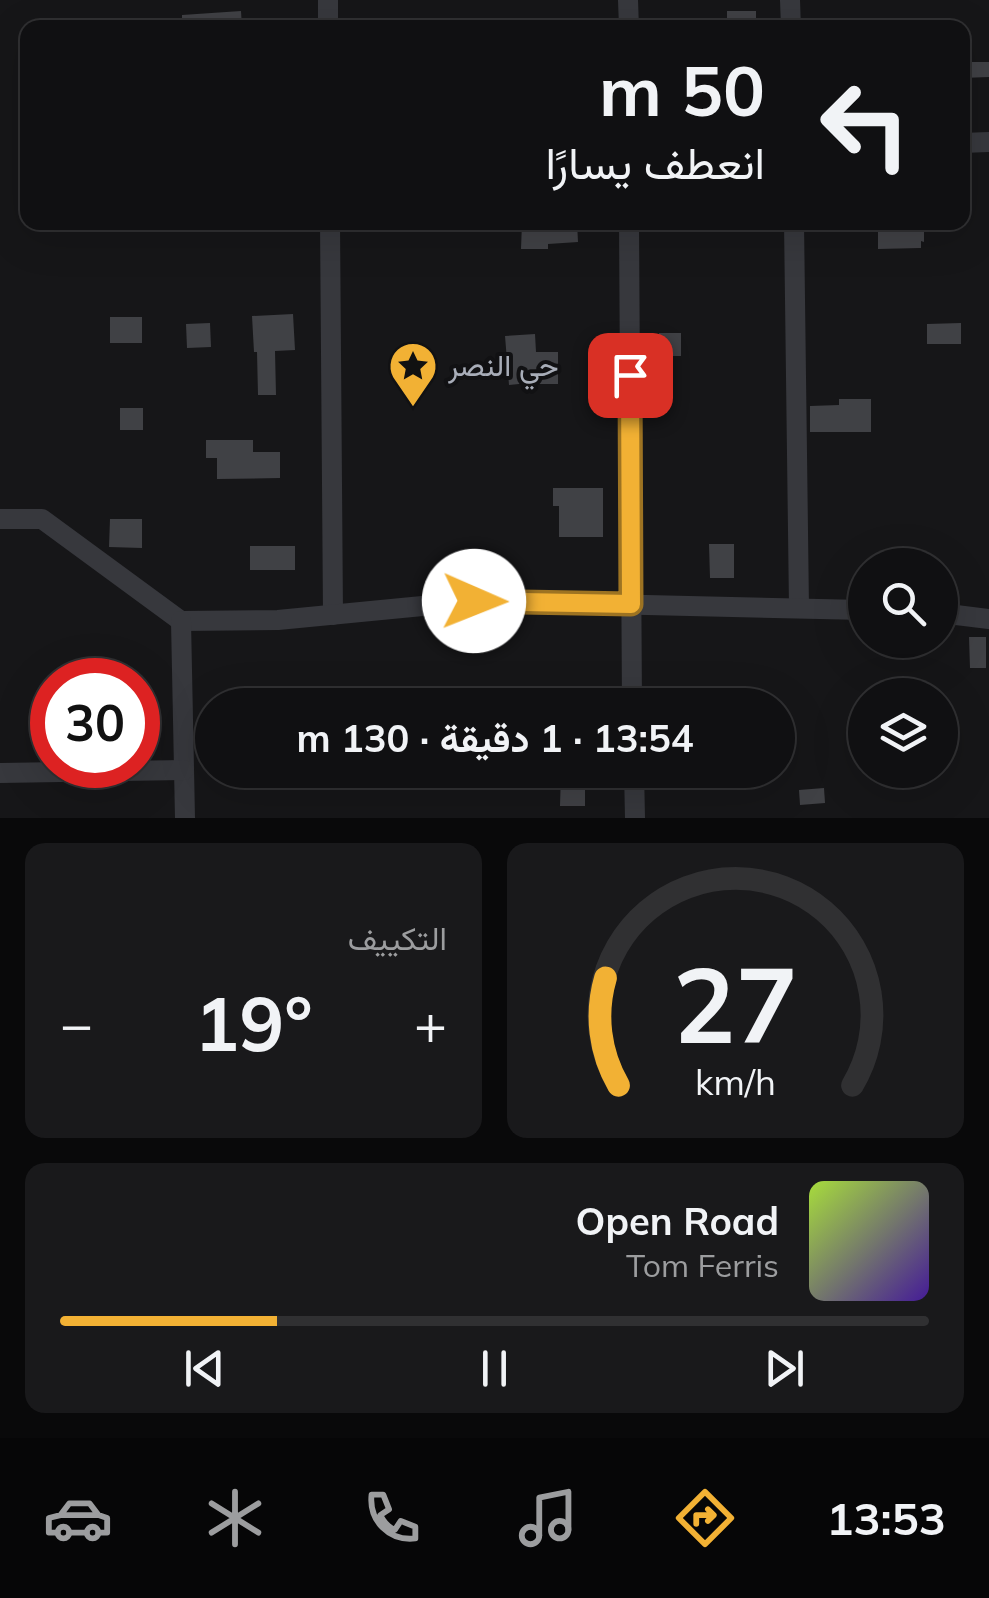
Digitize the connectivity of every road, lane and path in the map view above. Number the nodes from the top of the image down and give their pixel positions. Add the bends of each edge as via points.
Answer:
1 (330, 230) edge
2 (629, 230) edge
3 (794, 230) edge
4 (0, 519) edge
5 (631, 604) junction
6 (800, 608) junction
7 (848, 609) edge
8 (333, 615) junction
9 (958, 615) edge
10 (989, 619) edge
11 (182, 621) junction
12 (632, 688) edge
13 (184, 770) junction
14 (0, 774) edge
15 (634, 788) edge
16 (185, 818) edge
17 (634, 818) edge

1 - 8 street
2 - 5 street
3 - 6 street
4 - 11 street via 42,519
5 - 6 street
5 - 8 street via 474,601
5 - 12 street
6 - 7 street
8 - 11 street
9 - 10 street
11 - 13 street
13 - 14 street
13 - 16 street
15 - 17 street

